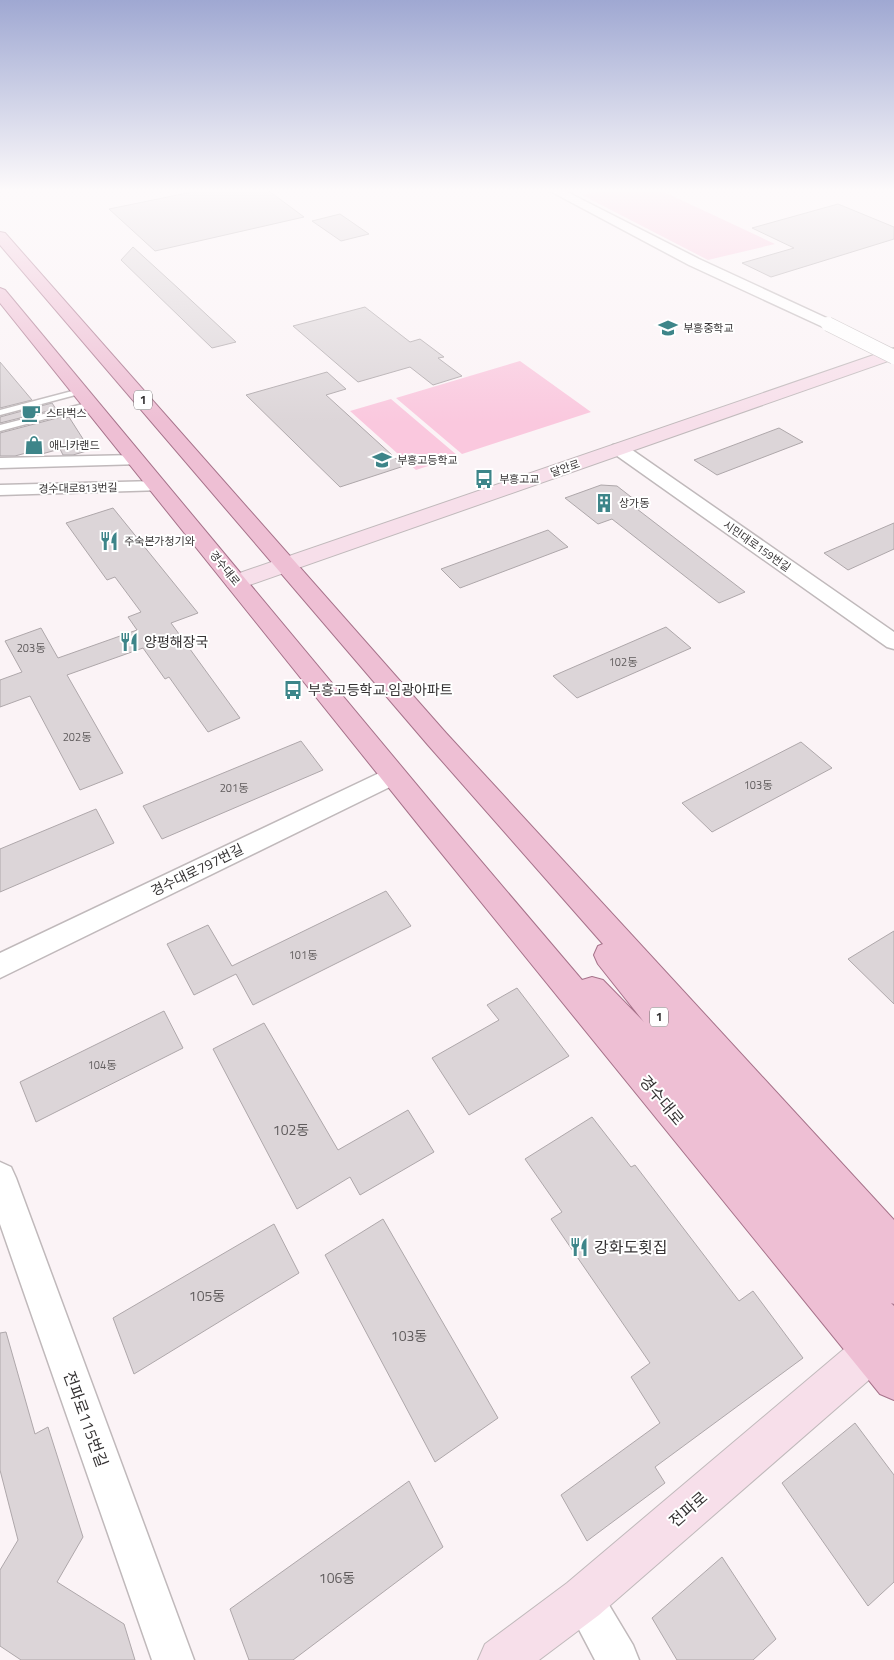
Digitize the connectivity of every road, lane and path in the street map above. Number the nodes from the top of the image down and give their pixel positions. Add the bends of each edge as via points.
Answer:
1 (28, 268) edge
2 (708, 268) edge
3 (0, 293) edge
4 (894, 353) edge
5 (894, 357) edge
6 (86, 397) junction
7 (0, 413) edge
8 (0, 428) edge
9 (619, 449) junction
10 (136, 460) junction
11 (0, 463) edge
12 (157, 486) junction
13 (0, 490) edge
14 (286, 564) junction
15 (236, 582) junction
16 (894, 642) edge
17 (437, 738) junction
18 (394, 775) junction
19 (0, 966) edge
20 (0, 1178) edge
21 (894, 1247) edge
22 (894, 1285) edge
23 (886, 1356) edge
24 (583, 1599) junction
25 (173, 1660) edge
26 (501, 1660) edge
27 (618, 1660) edge

1 - 14 main road, 1
2 - 5 street, bridge
3 - 6 main road, 경수대로
4 - 9 street, 달안로
6 - 7 lane
6 - 8 lane
6 - 10 main road, 경수대로
9 - 14 street, 달안로
9 - 16 street, 시민대로159번길
10 - 11 street, 경수대로813번길
10 - 12 main road, 경수대로
12 - 13 street, 경수대로813번길
12 - 15 main road, 경수대로
14 - 15 street, 달안로
14 - 17 main road, 1
15 - 18 main road, 경수대로
17 - 21 main road
17 - 22 main road, 1 via 657,1015
18 - 19 street, 경수대로797번길
18 - 23 main road, 경수대로
20 - 25 street, 전파로115번길
23 - 24 street, 전파로
24 - 26 street, 전파로
24 - 27 street

